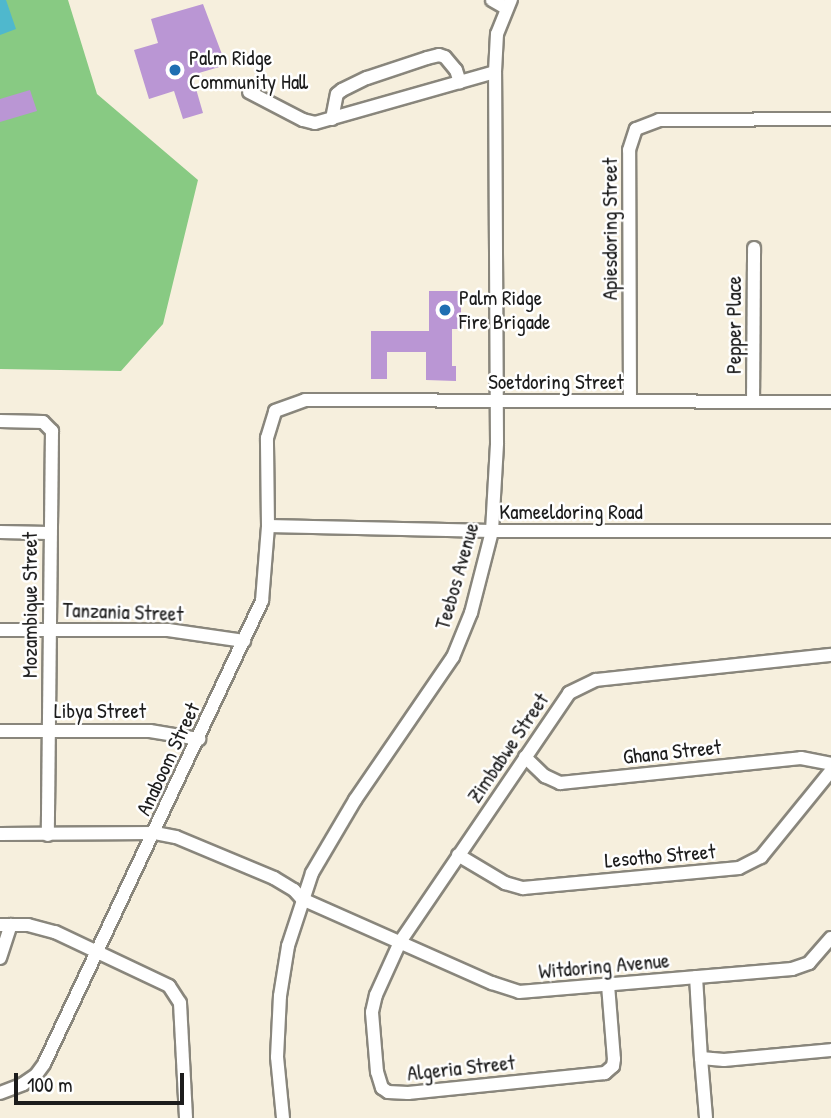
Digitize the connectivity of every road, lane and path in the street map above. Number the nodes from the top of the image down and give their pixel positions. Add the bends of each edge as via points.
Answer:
1 (492, 0) edge
2 (508, 4) edge
3 (495, 72) junction
4 (460, 82) junction
5 (249, 92) dead end
6 (332, 119) junction
7 (831, 119) edge
8 (754, 248) dead end
9 (630, 401) junction
10 (497, 402) junction
11 (753, 402) junction
12 (831, 402) edge
13 (281, 406) joint
14 (0, 421) edge
15 (268, 526) junction
16 (492, 531) junction
17 (831, 531) edge
18 (0, 532) edge
19 (49, 533) junction
20 (0, 629) edge
21 (50, 629) junction
22 (244, 641) junction
23 (831, 655) edge
24 (50, 730) junction
25 (0, 731) edge
26 (199, 739) junction
27 (526, 757) junction
28 (831, 764) edge
29 (831, 771) edge
30 (155, 833) junction
31 (0, 834) edge
32 (48, 835) junction
33 (458, 855) junction
34 (302, 899) junction
35 (5, 925) edge
36 (831, 938) edge
37 (400, 942) junction
38 (97, 952) junction
39 (0, 958) edge
40 (696, 977) junction
41 (608, 985) junction
42 (831, 1050) edge
43 (701, 1058) junction
44 (0, 1093) edge
45 (186, 1118) edge
46 (283, 1118) edge
47 (706, 1118) edge

1 - 2 street
2 - 3 street, Teebos Avenue via 497,34
3 - 4 street
3 - 10 street, Teebos Avenue
4 - 6 street
4 - 6 street via 445,57 427,58 342,90
5 - 6 street via 309,122
7 - 9 street, Apiesdoring Street via 659,120 636,129 629,150
8 - 11 street, Pepper Place
9 - 10 street, Soetdoring Street
9 - 11 street, Soetdoring Street
10 - 13 street, Soetdoring Street via 305,400
10 - 16 street, Teebos Avenue
11 - 12 street, Soetdoring Street
13 - 15 street, Anaboom Street via 268,427
14 - 19 street, Mozambique Street via 43,422 52,431
15 - 16 street, Kameeldoring Road
15 - 22 street, Anaboom Street via 265,593
16 - 17 street, Kameeldoring Road
16 - 34 street, Teebos Avenue via 471,613 453,657 355,800
18 - 19 street
19 - 21 street, Mozambique Street
20 - 21 street, Tanzania Street
21 - 22 street, Tanzania Street via 168,630
21 - 24 street, Mozambique Street
22 - 26 street, Anaboom Street
23 - 27 street, Zimbabwe Street via 584,683 569,693
24 - 25 street, Libya Street
24 - 26 street, Libya Street via 150,731
24 - 32 street, Mozambique Street
26 - 30 street, Anaboom Street
27 - 28 street, Ghana Street via 545,776 560,783 801,758
27 - 33 street, Zimbabwe Street
29 - 33 street, Lesotho Street via 761,857 739,868 523,888 505,883
30 - 32 street, Witdoring Avenue
30 - 34 street, Witdoring Avenue via 190,842 262,873
30 - 38 street, Anaboom Street
31 - 32 street, Witdoring Avenue
33 - 37 street, Zimbabwe Street
34 - 37 street, Witdoring Avenue
34 - 46 street, Teebos Avenue via 280,996 277,1056
35 - 38 street via 55,932
35 - 39 street
36 - 40 street, Witdoring Avenue via 802,967
37 - 41 street, Witdoring Avenue via 519,992
37 - 41 street, Algeria Street via 372,1012 377,1072 388,1092 609,1071 614,1059
38 - 44 street, Anaboom Street via 40,1069 23,1084
38 - 45 street via 162,981 176,994
40 - 41 street, Witdoring Avenue
40 - 43 street
42 - 43 street
43 - 47 street

